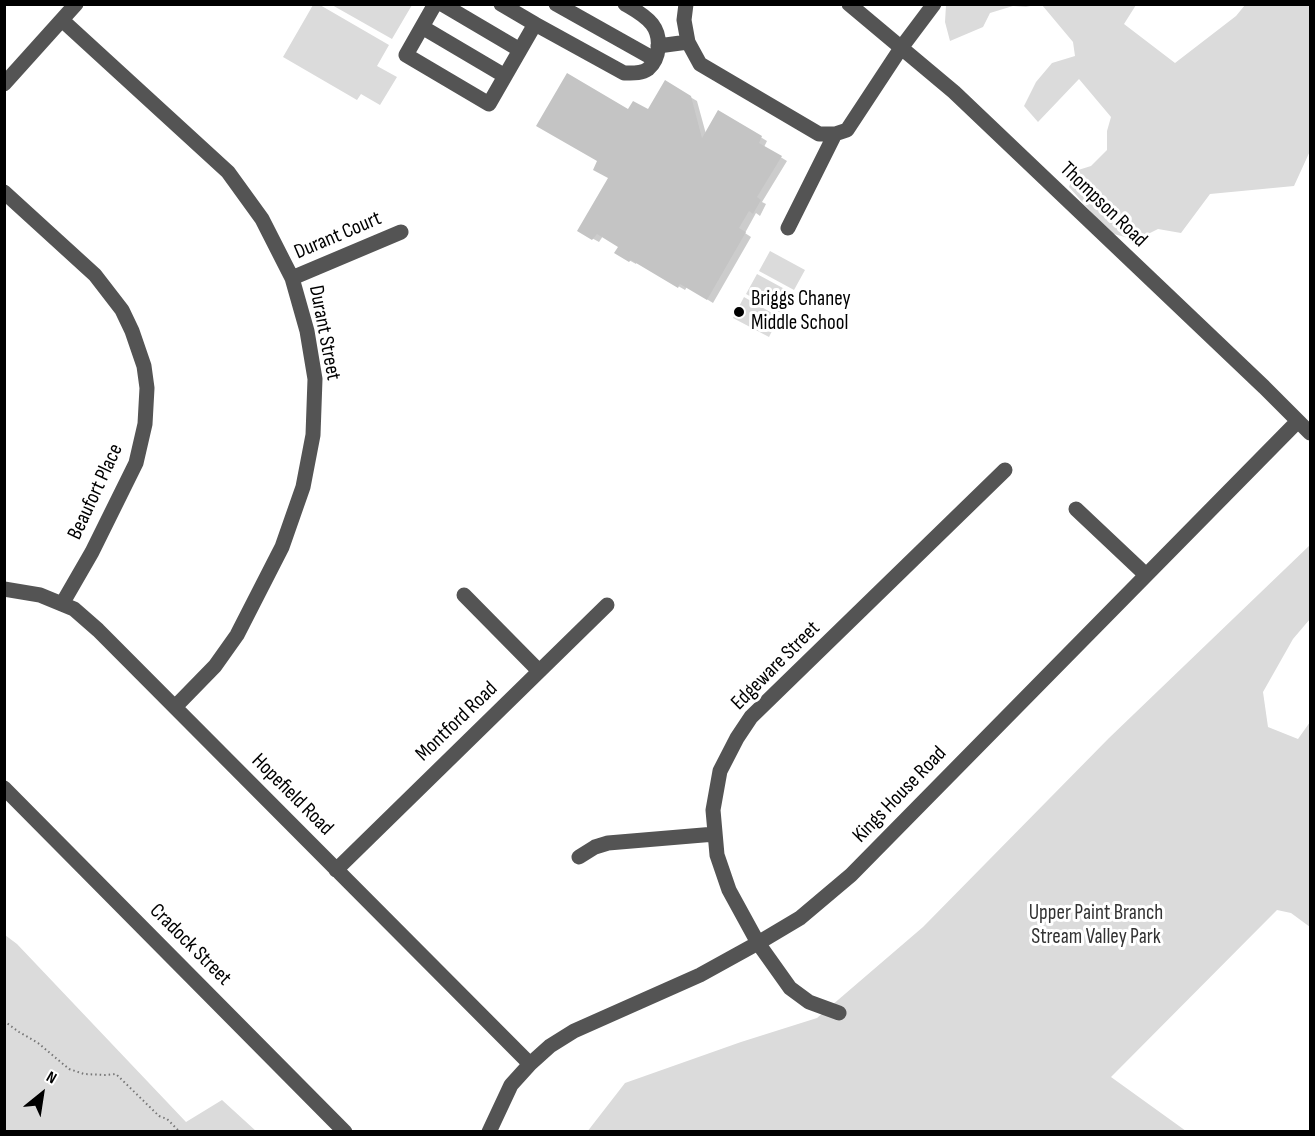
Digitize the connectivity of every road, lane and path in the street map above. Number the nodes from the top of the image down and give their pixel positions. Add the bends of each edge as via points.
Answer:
1 (76, 4) edge
2 (435, 4) edge
3 (442, 4) edge
4 (501, 4) edge
5 (556, 4) edge
6 (625, 4) edge
7 (686, 4) edge
8 (849, 4) edge
9 (934, 4) edge
10 (62, 20) junction
11 (535, 24) junction
12 (422, 27) junction
13 (688, 42) junction
14 (901, 48) junction
15 (520, 50) junction
16 (656, 53) junction
17 (506, 76) junction
18 (4, 84) edge
19 (835, 135) junction
20 (4, 192) edge
21 (788, 228) dead end
22 (401, 232) dead end
23 (292, 278) junction
24 (1298, 422) junction
25 (1311, 433) edge
26 (1005, 470) dead end
27 (1076, 509) dead end
28 (1146, 575) junction
29 (4, 589) edge
30 (464, 595) dead end
31 (62, 604) junction
32 (607, 605) dead end
33 (539, 671) junction
34 (175, 707) junction
35 (4, 788) edge
36 (715, 834) junction
37 (579, 857) dead end
38 (336, 870) junction
39 (758, 943) junction
40 (839, 1013) dead end
41 (4, 1021) edge
42 (530, 1064) junction
43 (180, 1131) edge
44 (345, 1131) edge
45 (489, 1131) edge

1 - 10 street
2 - 12 street
3 - 15 street
4 - 11 street
5 - 16 street
6 - 16 street via 645,16 657,31
7 - 13 street
8 - 14 street, Thompson Road
9 - 14 street
10 - 18 street
10 - 23 street, Durant Street via 228,172 262,219
11 - 15 street
11 - 16 street via 624,73 646,70
12 - 17 street
12 - 17 street via 406,56 489,104
13 - 16 street
13 - 19 street via 700,64 819,134
14 - 19 street via 847,130
14 - 24 street, Thompson Road via 954,92
15 - 17 street
19 - 21 street
20 - 31 street, Beaufort Place via 95,275 122,310 144,366 145,424 136,463
22 - 23 street, Durant Court
23 - 34 street, Durant Street via 315,379 313,435 303,487 282,547 237,635 215,666
24 - 25 street, Thompson Road
24 - 28 street, Kings House Road
26 - 36 street, Edgeware Street via 752,717 720,771 713,810
27 - 28 street
28 - 39 street, Kings House Road via 851,875 800,918
29 - 31 street, Hopefield Road via 40,595
30 - 33 street
31 - 34 street, Hopefield Road via 98,630
32 - 33 street, Montford Road
33 - 38 street, Montford Road
34 - 38 street, Hopefield Road
35 - 44 street, Cradock Street
36 - 37 street via 608,843
36 - 39 street, Edgeware Street via 717,855 729,890
38 - 42 street, Hopefield Road
39 - 40 street, Edgeware Street via 790,988 809,1002
39 - 42 street, Kings House Road via 700,975 574,1031
41 - 43 path via 69,1069 84,1074 116,1074
42 - 45 street, Kings House Road via 511,1085

